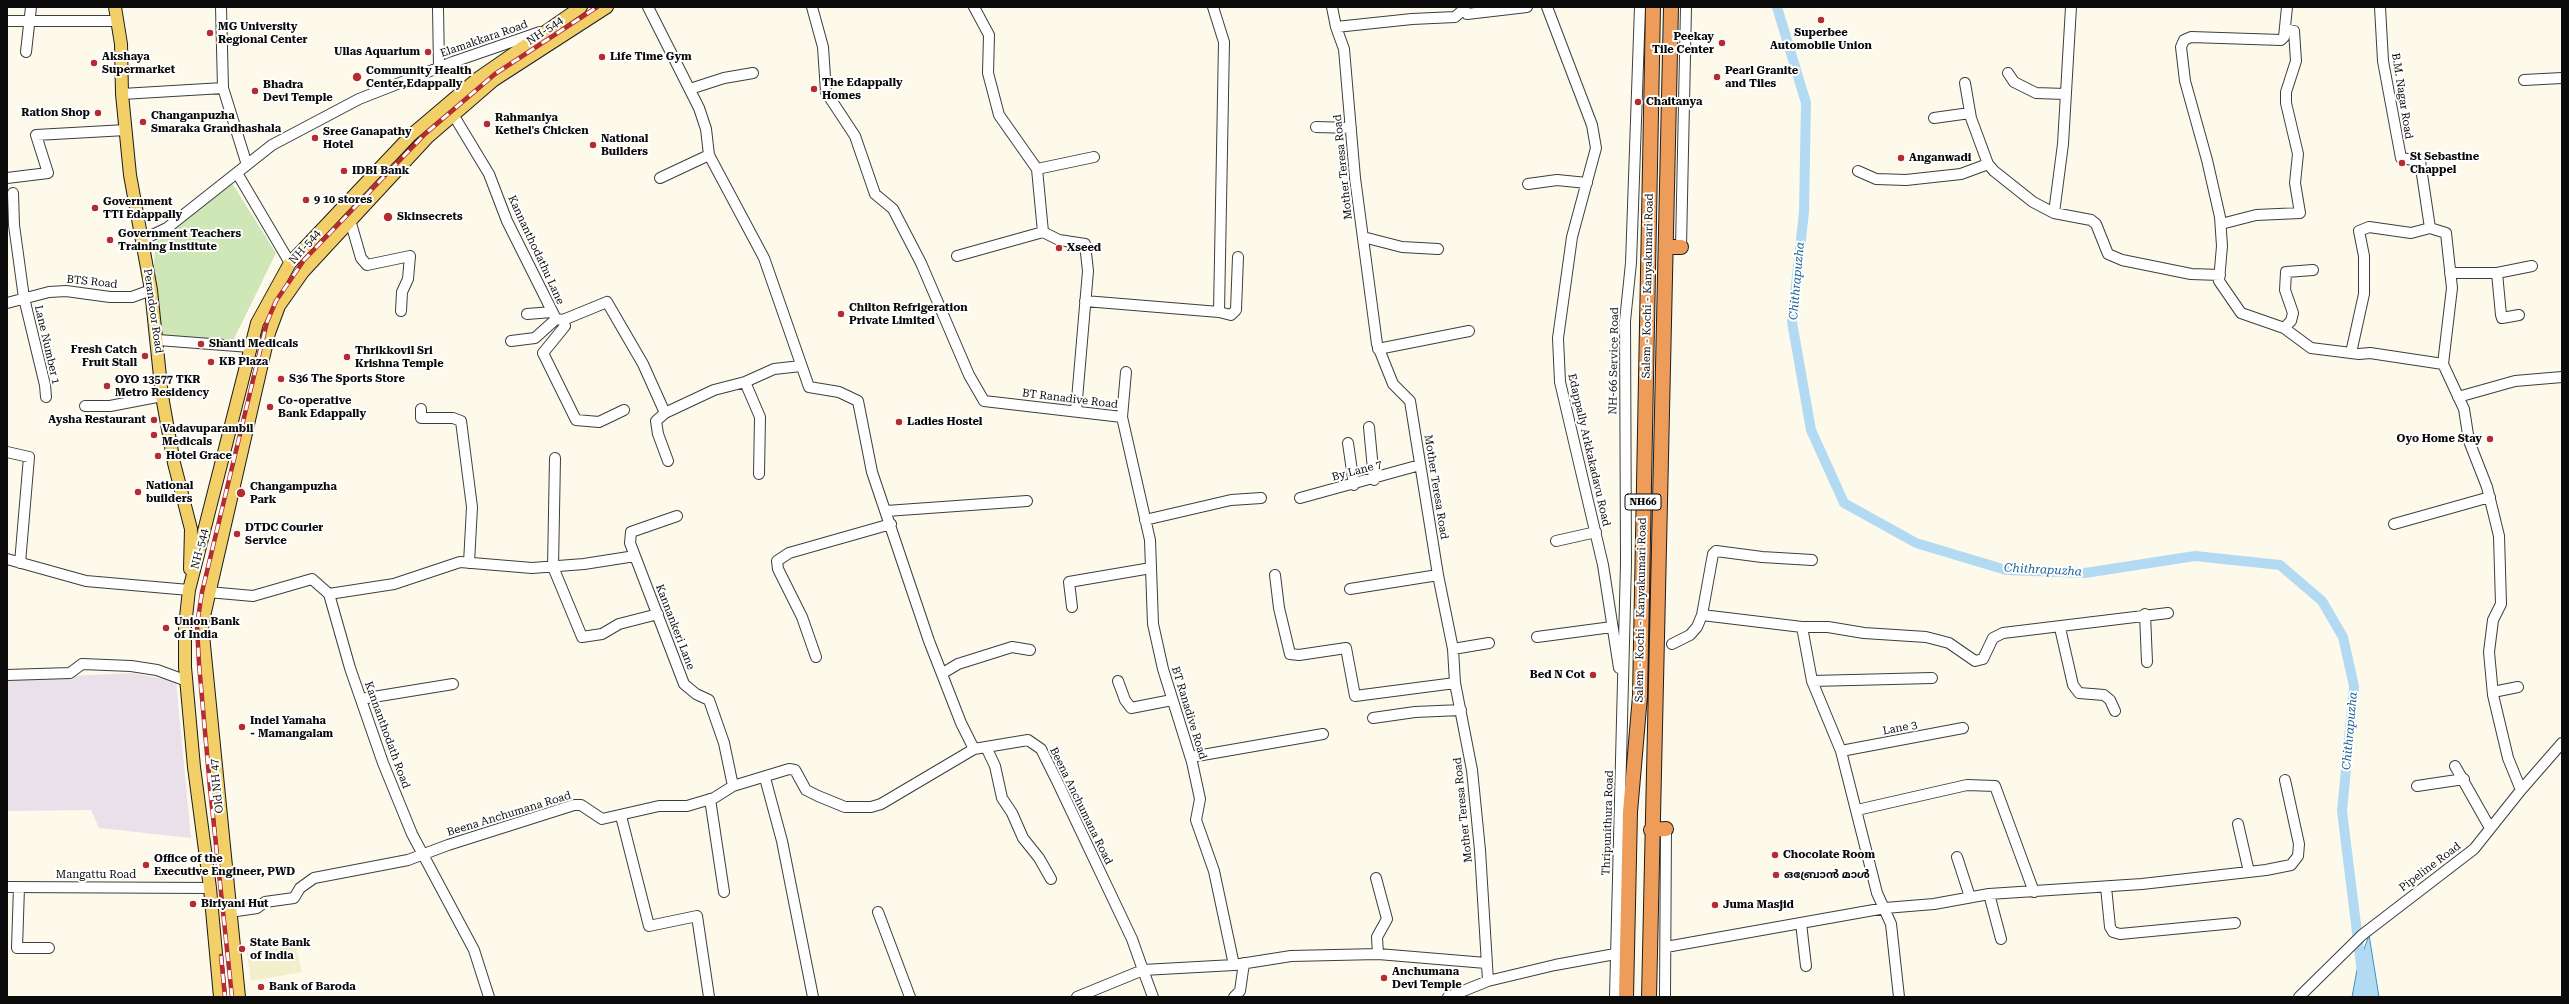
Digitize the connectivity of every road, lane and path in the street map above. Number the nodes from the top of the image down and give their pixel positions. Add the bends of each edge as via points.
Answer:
1 (31, 7) edge
2 (115, 7) edge
3 (221, 7) edge
4 (438, 7) edge
5 (581, 7) edge
6 (607, 7) edge
7 (648, 7) edge
8 (812, 7) edge
9 (974, 7) edge
10 (1213, 7) edge
11 (1332, 7) edge
12 (1527, 7) edge
13 (1547, 7) edge
14 (1640, 7) edge
15 (1653, 7) edge
16 (1671, 7) edge
17 (1686, 7) edge
18 (2071, 7) edge
19 (2287, 7) edge
20 (2380, 7) edge
21 (1464, 8) edge
22 (7, 21) edge
23 (29, 21) junction
24 (117, 21) junction
25 (1336, 27) junction
26 (2285, 29) junction
27 (546, 30) junction
28 (556, 41) junction
29 (26, 52) dead end
30 (439, 68) junction
31 (1652, 71) junction
32 (1669, 72) junction
33 (753, 73) dead end
34 (2008, 73) dead end
35 (2562, 78) edge
36 (2524, 80) dead end
37 (1965, 83) dead end
38 (223, 88) junction
39 (690, 89) junction
40 (122, 94) junction
41 (2065, 94) junction
42 (1970, 114) junction
43 (454, 116) junction
44 (1934, 118) dead end
45 (1316, 127) dead end
46 (1351, 128) junction
47 (126, 130) junction
48 (709, 155) junction
49 (1094, 157) dead end
50 (247, 164) junction
51 (1988, 164) junction
52 (1037, 169) junction
53 (1858, 172) dead end
54 (237, 173) junction
55 (7, 178) edge
56 (660, 178) dead end
57 (1587, 183) junction
58 (1528, 184) dead end
59 (13, 193) dead end
60 (2054, 213) junction
61 (350, 220) junction
62 (2221, 224) junction
63 (2430, 228) junction
64 (1044, 232) junction
65 (1363, 237) junction
66 (142, 240) junction
67 (1666, 247) junction
68 (1681, 247) joint
69 (1438, 249) dead end
70 (957, 256) dead end
71 (1238, 257) dead end
72 (290, 264) junction
73 (2532, 266) dead end
74 (2313, 270) dead end
75 (2450, 273) junction
76 (2497, 273) junction
77 (2220, 275) junction
78 (151, 290) junction
79 (24, 298) junction
80 (1085, 301) junction
81 (7, 303) edge
82 (401, 311) dead end
83 (1219, 312) junction
84 (527, 314) dead end
85 (2519, 315) dead end
86 (557, 317) junction
87 (2284, 328) junction
88 (1469, 331) dead end
89 (158, 340) junction
90 (511, 342) dead end
91 (250, 347) junction
92 (1378, 349) junction
93 (2351, 353) junction
94 (2443, 364) junction
95 (801, 366) junction
96 (1126, 372) dead end
97 (2562, 377) edge
98 (745, 382) junction
99 (162, 396) junction
100 (46, 397) dead end
101 (2458, 397) junction
102 (85, 406) dead end
103 (421, 409) dead end
104 (624, 410) dead end
105 (1076, 411) junction
106 (665, 413) junction
107 (1122, 417) junction
108 (1369, 428) dead end
109 (1348, 443) dead end
110 (7, 452) edge
111 (554, 458) dead end
112 (668, 461) dead end
113 (1420, 465) junction
114 (759, 474) dead end
115 (1374, 480) junction
116 (1354, 485) junction
117 (2490, 497) junction
118 (1261, 498) dead end
119 (1300, 498) dead end
120 (1027, 501) dead end
121 (886, 511) junction
122 (677, 516) dead end
123 (1145, 520) junction
124 (890, 524) junction
125 (2394, 524) dead end
126 (1596, 532) junction
127 (1556, 541) dead end
128 (635, 556) junction
129 (7, 559) edge
130 (1812, 560) dead end
131 (20, 563) junction
132 (469, 563) junction
133 (553, 567) junction
134 (1151, 568) junction
135 (1274, 575) dead end
136 (1438, 575) junction
137 (212, 576) joint
138 (1350, 589) dead end
139 (190, 590) junction
140 (208, 592) junction
141 (329, 594) junction
142 (1072, 607) dead end
143 (2168, 613) dead end
144 (658, 614) junction
145 (2145, 614) junction
146 (1702, 616) junction
147 (1612, 627) junction
148 (1802, 627) junction
149 (2060, 628) junction
150 (1537, 637) dead end
151 (1489, 643) dead end
152 (1672, 644) dead end
153 (1453, 649) junction
154 (1030, 650) dead end
155 (816, 656) dead end
156 (2147, 662) dead end
157 (943, 673) junction
158 (7, 675) edge
159 (1932, 678) dead end
160 (187, 681) junction
161 (1118, 681) dead end
162 (1812, 681) junction
163 (1455, 683) junction
164 (454, 684) dead end
165 (2518, 687) dead end
166 (1623, 692) junction
167 (2493, 692) junction
168 (361, 699) junction
169 (1172, 700) junction
170 (1461, 710) junction
171 (2115, 711) dead end
172 (1373, 718) dead end
173 (1963, 728) dead end
174 (1323, 734) dead end
175 (2562, 743) edge
176 (986, 747) junction
177 (974, 749) junction
178 (1841, 751) junction
179 (1191, 757) junction
180 (215, 766) junction
181 (2455, 766) dead end
182 (194, 767) junction
183 (765, 778) junction
184 (2464, 779) junction
185 (2285, 780) dead end
186 (733, 786) junction
187 (2417, 786) dead end
188 (2521, 790) junction
189 (710, 799) junction
190 (1857, 810) junction
191 (621, 816) junction
192 (2238, 824) dead end
193 (2490, 828) junction
194 (1666, 829) joint
195 (1651, 830) junction
196 (422, 854) junction
197 (1957, 857) dead end
198 (2249, 872) junction
199 (1376, 878) dead end
200 (1051, 879) dead end
201 (7, 887) edge
202 (19, 887) junction
203 (2106, 887) junction
204 (210, 888) junction
205 (724, 892) dead end
206 (2034, 892) junction
207 (1989, 894) junction
208 (1970, 897) junction
209 (1623, 904) junction
210 (1885, 908) junction
211 (230, 912) junction
212 (878, 912) dead end
213 (1801, 923) junction
214 (2235, 923) dead end
215 (2001, 939) dead end
216 (1666, 947) junction
217 (49, 948) dead end
218 (1378, 954) junction
219 (1615, 954) junction
220 (1486, 963) junction
221 (1239, 964) junction
222 (1806, 966) dead end
223 (1143, 970) junction
224 (1488, 981) junction
225 (220, 997) edge
226 (239, 997) edge
227 (489, 997) edge
228 (709, 997) edge
229 (813, 997) edge
230 (910, 997) edge
231 (1077, 997) edge
232 (1153, 997) edge
233 (1234, 997) edge
234 (1448, 997) edge
235 (1615, 997) edge
236 (1626, 997) edge
237 (1649, 997) edge
238 (1665, 997) edge
239 (1899, 997) edge
240 (2299, 997) edge

1 - 23 street
2 - 24 main road, Perandoor Road
3 - 38 street
4 - 30 street
5 - 27 main road, NH-544
6 - 28 main road, NH-544
7 - 39 street
8 - 105 street, BT Ranadive Road via 823,47 826,92 855,136 875,194 893,209 911,243 969,375 984,401
9 - 52 street via 989,35 988,73 1000,115
10 - 83 street via 1224,42
11 - 25 street, Mother Teresa Road
12 - 21 street via 1467,14
13 - 57 street, Edappally Arkkakadavu Road via 1592,125 1596,148
14 - 166 street, NH-66 Service Road via 1631,263 1625,321 1626,563
15 - 31 highway, Salem - Kochi - Kanyakumari Road / NH66
16 - 32 highway, Salem - Kochi - Kanyakumari Road / NH66
17 - 68 street
18 - 41 street
19 - 26 street
20 - 63 street, B.M. Nagar Road via 2383,61 2400,158 2420,161
21 - 25 street via 1455,17
22 - 23 street
23 - 24 street
23 - 29 street
24 - 40 main road, Perandoor Road via 122,44
25 - 46 street, Mother Teresa Road via 1344,49
26 - 62 street via 2294,31 2296,61 2286,92 2286,103 2298,154 2295,183 2300,213 2256,215
26 - 62 street via 2284,36 2279,40 2191,37 2182,44 2183,74 2207,160
27 - 28 main road
27 - 30 street, Elamakkara Road
27 - 72 main road, NH-544 via 476,79 411,135
28 - 43 main road, NH-544 via 494,80
30 - 50 street, Elamakkara Road via 359,99 272,145
31 - 32 highway
31 - 209 highway, Salem - Kochi - Kanyakumari Road / NH66 via 1640,696
32 - 67 highway, Salem - Kochi - Kanyakumari Road / NH66
33 - 39 street via 724,78
34 - 41 street via 2014,82 2036,93
35 - 36 street
37 - 42 street
38 - 40 street
38 - 50 street
39 - 48 street via 706,129
40 - 47 main road, Perandoor Road
41 - 60 street via 2063,144
42 - 44 street
42 - 51 street
43 - 61 main road, NH-544 via 428,137
43 - 86 street, Kannanthodathu Lane via 489,174 507,221
45 - 46 street
46 - 65 street, Mother Teresa Road
47 - 55 street via 36,134 48,173
47 - 66 main road, Perandoor Road via 130,175
48 - 56 street
48 - 95 street via 764,258
49 - 52 street
50 - 54 street, Elamakkara Road
51 - 53 street via 1960,174 1906,180 1876,179
51 - 60 street via 2033,202
52 - 64 street
54 - 66 street, Elamakkara Road via 167,228
54 - 72 street
57 - 58 street via 1557,180
57 - 126 street, Edappally Arkkakadavu Road via 1572,237 1558,338 1560,382
59 - 79 street, Lane Number 1 via 14,225
60 - 77 street via 2091,220 2096,224 2108,254 2122,260 2191,274
61 - 82 street via 360,258 367,265 410,256 408,279 402,292
61 - 137 main road, NH-544 via 302,272 279,306 269,333
62 - 77 street
63 - 75 street via 2446,233
63 - 93 street via 2411,233 2369,227 2359,231 2364,256 2364,294
64 - 70 street
64 - 80 street via 1059,240 1085,244 1088,271
65 - 69 street via 1402,247
65 - 92 street, Mother Teresa Road
66 - 78 main road, Perandoor Road
67 - 68 highway
67 - 195 highway, Salem - Kochi - Kanyakumari Road / NH66
71 - 83 street via 1236,310 1231,315
72 - 91 main road, NH-544 via 256,323
73 - 76 street
74 - 87 street via 2284,274 2285,290 2293,313 2291,321
75 - 76 street
75 - 94 street via 2452,288
76 - 85 street via 2502,318
77 - 87 street via 2219,281 2241,313
78 - 79 street, BTS Road via 132,297 110,298 66,291 38,293
78 - 89 main road, Perandoor Road
79 - 81 street, BTS Road
79 - 100 street, Lane Number 1 via 46,385
80 - 83 street
80 - 105 street
84 - 86 street
86 - 90 street via 535,338
86 - 104 street via 564,326 543,353 576,420 598,422
86 - 106 street, Kannanthodathu Lane via 607,302 643,364
87 - 93 street via 2311,348
88 - 92 street
89 - 91 street
89 - 99 main road, Perandoor Road
91 - 139 main road, NH-544
92 - 113 street, Mother Teresa Road via 1393,384 1410,401
93 - 94 street via 2370,353
94 - 101 street
95 - 98 street via 774,369
95 - 121 street via 809,387 839,392 858,401 872,472
96 - 107 street
97 - 101 street via 2514,381
98 - 106 street via 714,390
98 - 114 street via 760,417
99 - 102 street via 110,406
99 - 139 main road, Perandoor Road via 174,463 191,529
101 - 117 street via 2464,409 2469,441
103 - 132 street via 421,418 453,418 461,421 472,507
105 - 107 street, BT Ranadive Road
106 - 112 street via 656,421
107 - 123 street, BT Ranadive Road
108 - 115 street
109 - 116 street
110 - 131 street via 29,457
111 - 133 street
113 - 115 street, By Lane 7
113 - 136 street, Mother Teresa Road
115 - 116 street, By Lane 7
116 - 119 street, By Lane 7
117 - 125 street
117 - 167 street via 2499,536 2501,604 2493,620 2489,638
118 - 123 street via 1231,500
120 - 121 street
121 - 124 street
122 - 128 street, Kannankeri Lane via 631,532 630,543
123 - 134 street, BT Ranadive Road via 1150,540
124 - 155 street via 789,553 777,561 778,569 802,617
124 - 157 street via 929,641
126 - 127 street
126 - 147 street, Edappally Arkkakadavu Road
128 - 133 street
128 - 144 street, Kannankeri Lane
129 - 131 street
130 - 146 street via 1716,551 1707,579
131 - 139 street via 86,581
132 - 133 street
132 - 141 street via 460,562 394,584
133 - 144 street via 582,637 602,634 619,624
134 - 142 street via 1069,582
134 - 169 street, BT Ranadive Road via 1153,624
135 - 163 street via 1278,608 1290,654 1346,648 1355,696
136 - 138 street
136 - 153 street, Mother Teresa Road
137 - 140 main road, Old NH 47
139 - 160 main road, Old NH 47 via 185,626
140 - 141 street via 253,596 312,579
140 - 180 main road, Old NH 47 via 202,625
141 - 168 street, Kannanthodath Road
143 - 145 street
144 - 186 street, Kannankeri Lane via 684,684 709,700 724,743
145 - 149 street
145 - 156 street
146 - 148 street
146 - 152 street via 1690,635
147 - 150 street
147 - 166 street, Edappally Arkkakadavu Road
148 - 149 street via 1828,627 1936,639 1964,652 1975,661 1982,659 1993,638 1998,635
148 - 162 street
149 - 171 street via 2073,685 2078,694 2104,695 2110,700
151 - 153 street
153 - 163 street, Mother Teresa Road
154 - 157 street via 1012,647 958,664
157 - 177 street via 961,723
158 - 160 street via 70,673 82,664 157,670
159 - 162 street
160 - 182 main road, Old NH 47
161 - 169 street via 1131,708
162 - 178 street
163 - 170 street, Mother Teresa Road
164 - 168 street
165 - 167 street
166 - 209 street, Thripunithura Road
167 - 188 street via 2508,758
168 - 196 street, Kannanthodath Road via 383,763
169 - 179 street, BT Ranadive Road
170 - 172 street via 1415,712
170 - 220 street, Mother Teresa Road via 1472,770 1480,850
173 - 178 street, Lane 3
174 - 179 street
175 - 188 street, Pipeline Road
176 - 177 street, Beena Anchumana Road
176 - 200 street via 995,766 1002,798 1023,838 1040,858
176 - 223 street, Beena Anchumana Road via 1028,740 1041,749 1132,939
177 - 183 street, Beena Anchumana Road via 872,807 845,807 818,796 806,790 796,770 789,768
178 - 190 street
179 - 221 street, BT Ranadive Road via 1200,799 1196,820 1214,871
180 - 182 main road
180 - 211 main road, Old NH 47
181 - 184 street
182 - 204 main road, Old NH 47
183 - 186 street, Beena Anchumana Road
183 - 229 street via 782,842
184 - 187 street
184 - 193 street
185 - 198 street via 2299,844 2298,856 2290,864
186 - 189 street, Beena Anchumana Road
188 - 193 street, Pipeline Road
189 - 191 street, Beena Anchumana Road via 687,806 654,807
189 - 205 street
190 - 206 street via 1967,785 1995,786
190 - 210 street via 1877,893
191 - 196 street, Beena Anchumana Road via 602,819 581,805 574,805
191 - 228 street via 649,926 697,916
192 - 198 street
193 - 240 street, Pipeline Road via 2474,850 2389,913
194 - 195 highway
194 - 216 street
195 - 237 highway, Salem - Kochi - Kanyakumari Road / NH66
196 - 211 street, Beena Anchumana Road via 408,860 314,878 300,888 294,898 265,902 257,908
196 - 227 street, Kannanthodath Road via 474,950
197 - 208 street
198 - 203 street
199 - 218 street via 1387,919 1377,937
201 - 202 street, Mangattu Road
202 - 204 street, Mangattu Road
202 - 217 street via 17,948
203 - 206 street
203 - 214 street via 2110,927 2113,932 2120,934
204 - 225 main road, Old NH 47
206 - 207 street
207 - 208 street
207 - 215 street
208 - 210 street
209 - 219 street, Thripunithura Road
209 - 236 highway, Salem - Kochi - Kanyakumari Road / NH66
210 - 213 street
210 - 239 street via 1891,924
211 - 226 main road, Old NH 47
212 - 230 street
213 - 216 street
213 - 222 street
216 - 238 street
218 - 220 street
218 - 221 street via 1291,956
219 - 224 street
219 - 235 street, Thripunithura Road
220 - 224 street, Mother Teresa Road
221 - 223 street
221 - 233 street via 1240,991
223 - 231 street
223 - 232 street, Beena Anchumana Road
224 - 234 street

